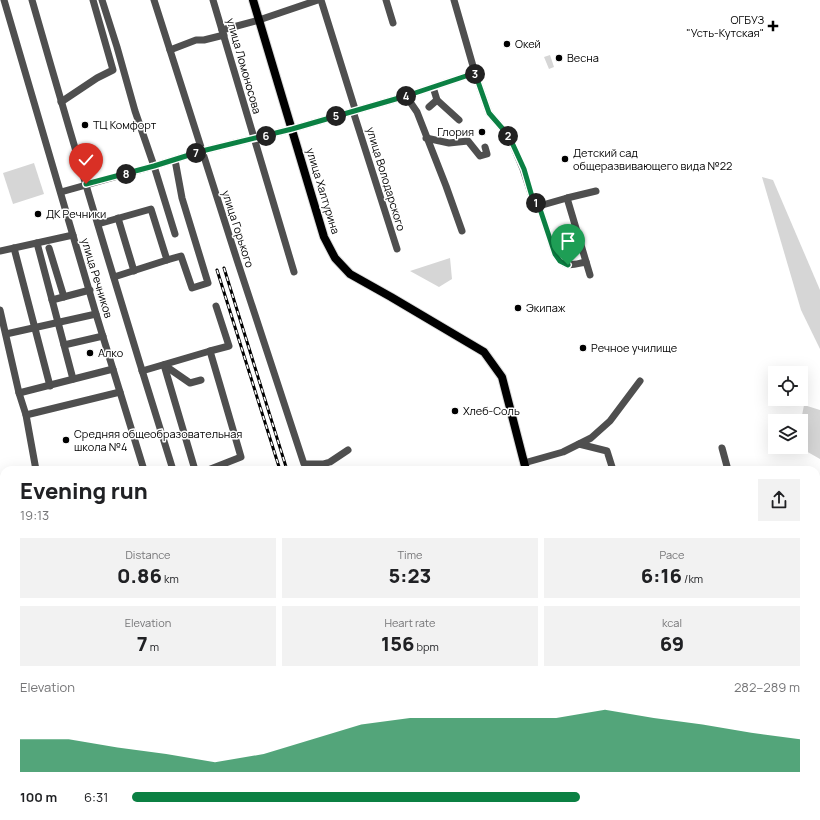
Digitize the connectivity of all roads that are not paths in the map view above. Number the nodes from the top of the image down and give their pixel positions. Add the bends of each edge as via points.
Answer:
1 (32, 0) edge
2 (93, 0) edge
3 (102, 0) edge
4 (154, 0) edge
5 (213, 0) edge
6 (253, 0) edge
7 (318, 0) edge
8 (321, 0) edge
9 (386, 0) edge
10 (454, 0) edge
11 (3, 4) edge
12 (259, 20) junction
13 (393, 24) dead end
14 (223, 33) junction
15 (170, 50) junction
16 (475, 73) junction
17 (433, 87) junction
18 (406, 96) junction
19 (437, 100) junction
20 (61, 102) junction
21 (429, 107) dead end
22 (353, 111) junction
23 (459, 120) dead end
24 (292, 129) junction
25 (426, 138) junction
26 (254, 139) junction
27 (485, 146) dead end
28 (202, 151) junction
29 (175, 160) junction
30 (154, 166) junction
31 (86, 184) junction
32 (596, 191) dead end
33 (61, 192) junction
34 (567, 198) junction
35 (539, 206) junction
36 (118, 218) junction
37 (98, 224) junction
38 (462, 231) dead end
39 (175, 234) dead end
40 (73, 235) junction
41 (37, 243) junction
42 (14, 248) junction
43 (50, 248) dead end
44 (396, 249) dead end
45 (0, 251) edge
46 (167, 260) junction
47 (586, 262) junction
48 (134, 270) junction
49 (294, 272) dead end
50 (590, 275) dead end
51 (114, 277) junction
52 (90, 290) junction
53 (64, 297) junction
54 (52, 300) junction
55 (216, 306) dead end
56 (0, 310) edge
57 (96, 314) junction
58 (58, 323) junction
59 (35, 328) junction
60 (6, 334) junction
61 (103, 336) junction
62 (64, 345) junction
63 (210, 351) junction
64 (164, 365) junction
65 (113, 369) junction
66 (142, 371) junction
67 (73, 379) junction
68 (201, 380) dead end
69 (640, 381) dead end
70 (50, 386) junction
71 (120, 392) junction
72 (19, 393) junction
73 (26, 415) junction
74 (579, 444) junction
75 (722, 448) dead end
76 (348, 450) dead end
77 (35, 466) edge
78 (143, 466) edge
79 (172, 466) edge
80 (194, 466) edge
81 (218, 466) edge
82 (525, 466) edge
83 (612, 466) edge
84 (727, 466) edge

1 - 20 street
2 - 20 street via 113,70
3 - 30 street
4 - 15 street, улица Горького
5 - 14 street, улица Ломоносова
6 - 12 main road, улица Халтурина
7 - 12 street
8 - 22 street, улица Володарского via 355,109
9 - 13 street
10 - 16 street
11 - 33 street, улица Речников
12 - 14 street
12 - 24 main road, улица Халтурина
14 - 15 street
14 - 26 street, улица Ломоносова
15 - 28 street, улица Горького
16 - 17 street
16 - 35 street via 489,113 509,136 524,169 533,200
17 - 18 street
17 - 19 street
18 - 22 street
18 - 25 street via 417,112
19 - 21 street
19 - 23 street
20 - 31 street
22 - 24 street
22 - 44 street, улица Володарского
24 - 26 street
24 - 82 main road, улица Халтурина via 324,237 335,258 350,274 484,352 502,377
25 - 27 street via 450,143 468,141 480,156 487,154
25 - 38 street
26 - 28 street
26 - 49 street, улица Ломоносова
28 - 29 street
28 - 76 street, улица Горького via 304,464 330,462
29 - 30 street
29 - 46 street via 182,198 208,283 192,288 181,256
30 - 31 street
30 - 39 street
31 - 33 street
31 - 37 street
32 - 34 street
33 - 40 street, улица Речников
34 - 35 street
34 - 47 street
35 - 47 street via 555,254 560,261 568,265
36 - 37 street
36 - 46 street via 151,209
36 - 48 street
37 - 51 street
40 - 41 street
40 - 52 street, улица Речников
41 - 42 street
41 - 54 street
42 - 45 street
42 - 59 street
43 - 53 street
46 - 48 street
47 - 50 street
48 - 51 street
51 - 66 street
52 - 53 street
52 - 57 street, улица Речников
53 - 54 street
54 - 58 street
55 - 63 street via 228,346
56 - 60 street
57 - 58 street
57 - 61 street, улица Речников
58 - 59 street
58 - 62 street
59 - 60 street
59 - 70 street
60 - 72 street
61 - 62 street
61 - 65 street, улица Речников
62 - 67 street
63 - 64 street
63 - 81 street via 240,457
64 - 66 street
64 - 68 street via 190,383
64 - 80 street
65 - 67 street
65 - 71 street, улица Речников
66 - 79 street
67 - 70 street
69 - 74 street via 610,421 591,438
70 - 72 street
71 - 73 street
71 - 78 street, улица Речников
72 - 73 street
73 - 77 street
74 - 82 street
74 - 83 street via 607,451
75 - 84 street

